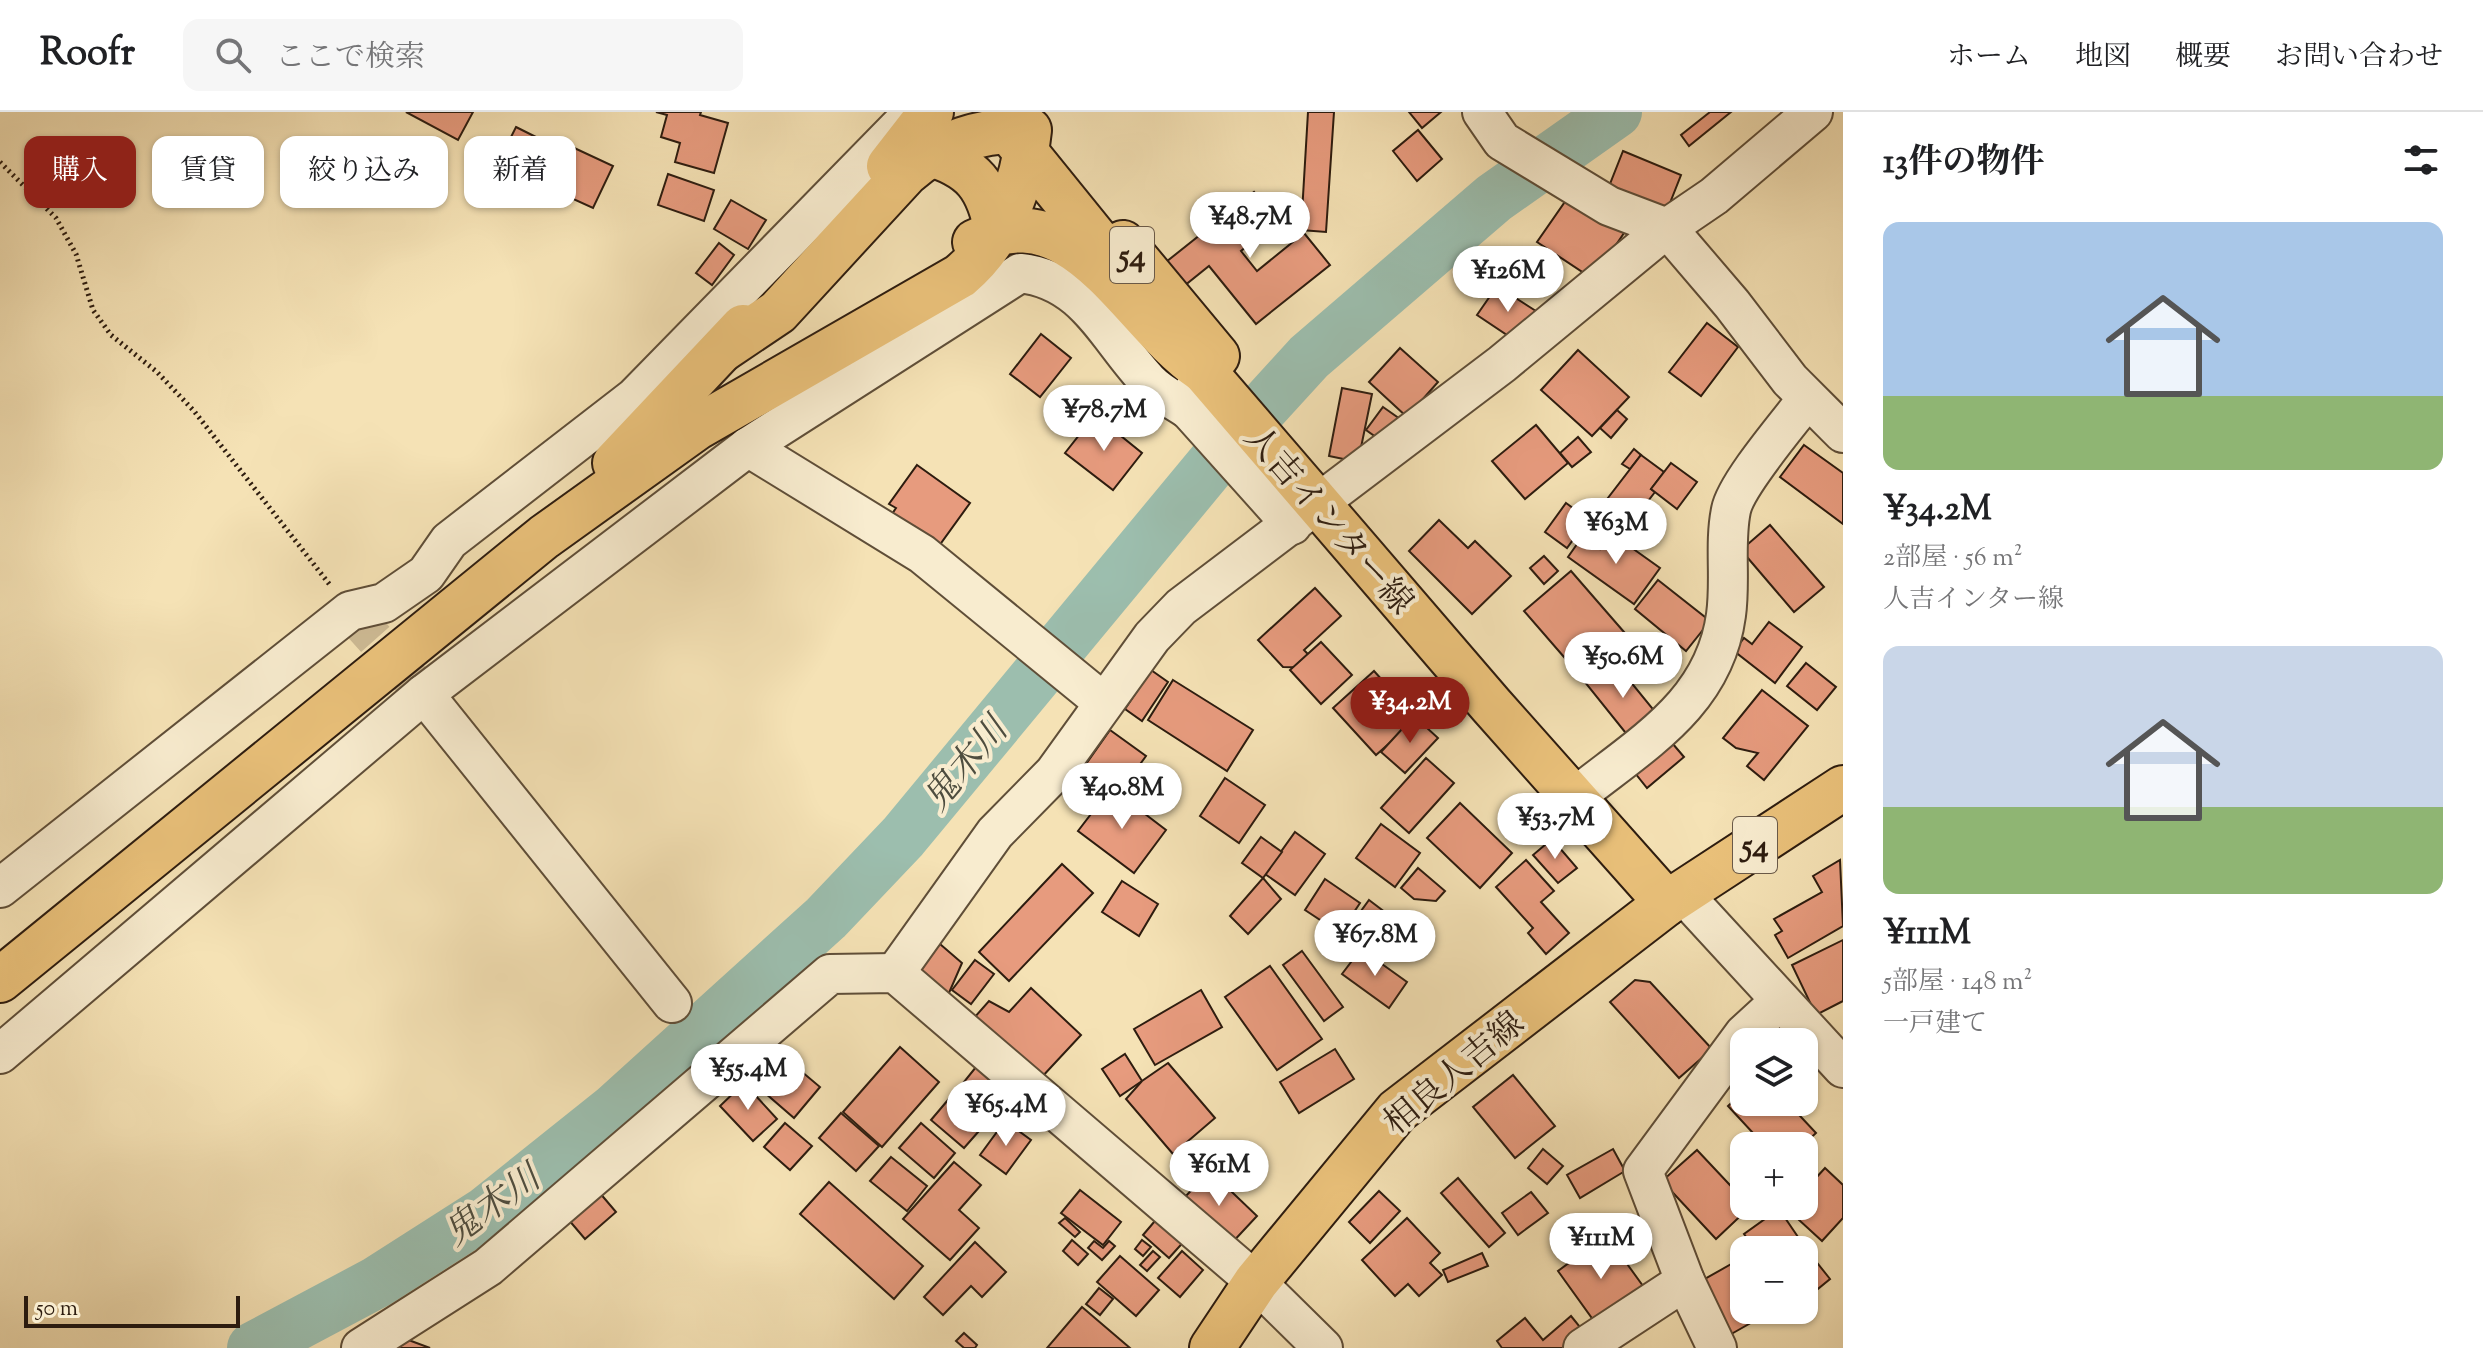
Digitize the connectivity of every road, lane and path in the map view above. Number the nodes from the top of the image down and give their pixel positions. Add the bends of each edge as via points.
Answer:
1 (909, 112) edge
2 (1482, 112) edge
3 (1813, 112) edge
4 (1014, 128) edge
5 (930, 133) edge
6 (0, 162) edge
7 (1667, 228) junction
8 (997, 231) junction
9 (1213, 381) junction
10 (1807, 399) junction
11 (1843, 433) edge
12 (748, 447) junction
13 (1314, 506) junction
14 (544, 537) junction
15 (350, 611) junction
16 (424, 694) junction
17 (1103, 702) junction
18 (1589, 786) junction
19 (1843, 788) edge
20 (0, 888) edge
21 (1674, 898) junction
22 (895, 973) junction
23 (0, 980) edge
24 (672, 1003) dead end
25 (1768, 1012) junction
26 (1782, 1028) edge
27 (0, 1054) edge
28 (1818, 1066) edge
29 (1843, 1068) edge
30 (1843, 1094) edge
31 (1685, 1281) junction
32 (1256, 1282) junction
33 (361, 1348) edge
34 (1212, 1348) edge
35 (1323, 1348) edge
36 (1583, 1348) edge
37 (1717, 1348) edge

1 - 15 street via 878,152 635,397 449,541 426,574 384,603
2 - 7 street via 1502,141 1609,206
3 - 7 street via 1714,196
4 - 5 main road via 957,139
4 - 8 main road via 1019,185
4 - 9 main road, 人吉インター線 / 54
5 - 8 main road via 948,159 986,191
5 - 14 main road via 906,173 778,312 723,349
6 - 15 path via 56,218 76,254 93,310 111,335 194,411
7 - 10 street
7 - 13 street via 1502,364
8 - 9 main road via 1025,230 1075,247 1177,353
8 - 14 main road via 981,258 960,276 696,428
9 - 12 street via 1150,383 1098,316 1046,276 1020,273
9 - 13 main road, 人吉インター線 / 54
10 - 11 street
10 - 18 street via 1731,508 1727,614 1716,661 1664,729
12 - 16 street
12 - 17 street via 922,554
13 - 17 street via 1181,607
13 - 18 main road, 人吉インター線 / 54
13 - 21 main road, 人吉インター線 / 54
14 - 23 main road
15 - 20 street
16 - 24 street
16 - 27 street
17 - 22 street via 1054,773 995,833
18 - 21 main road, 人吉インター線 / 54
19 - 21 main road, 54
21 - 25 street
21 - 29 street
21 - 32 main road, 相良人吉線 via 1397,1111
22 - 32 street
22 - 33 street via 830,974 488,1267
25 - 26 street
25 - 31 street via 1744,1034 1643,1171
28 - 30 street
31 - 36 street
31 - 37 street
32 - 34 main road, 相良人吉線
32 - 35 street

